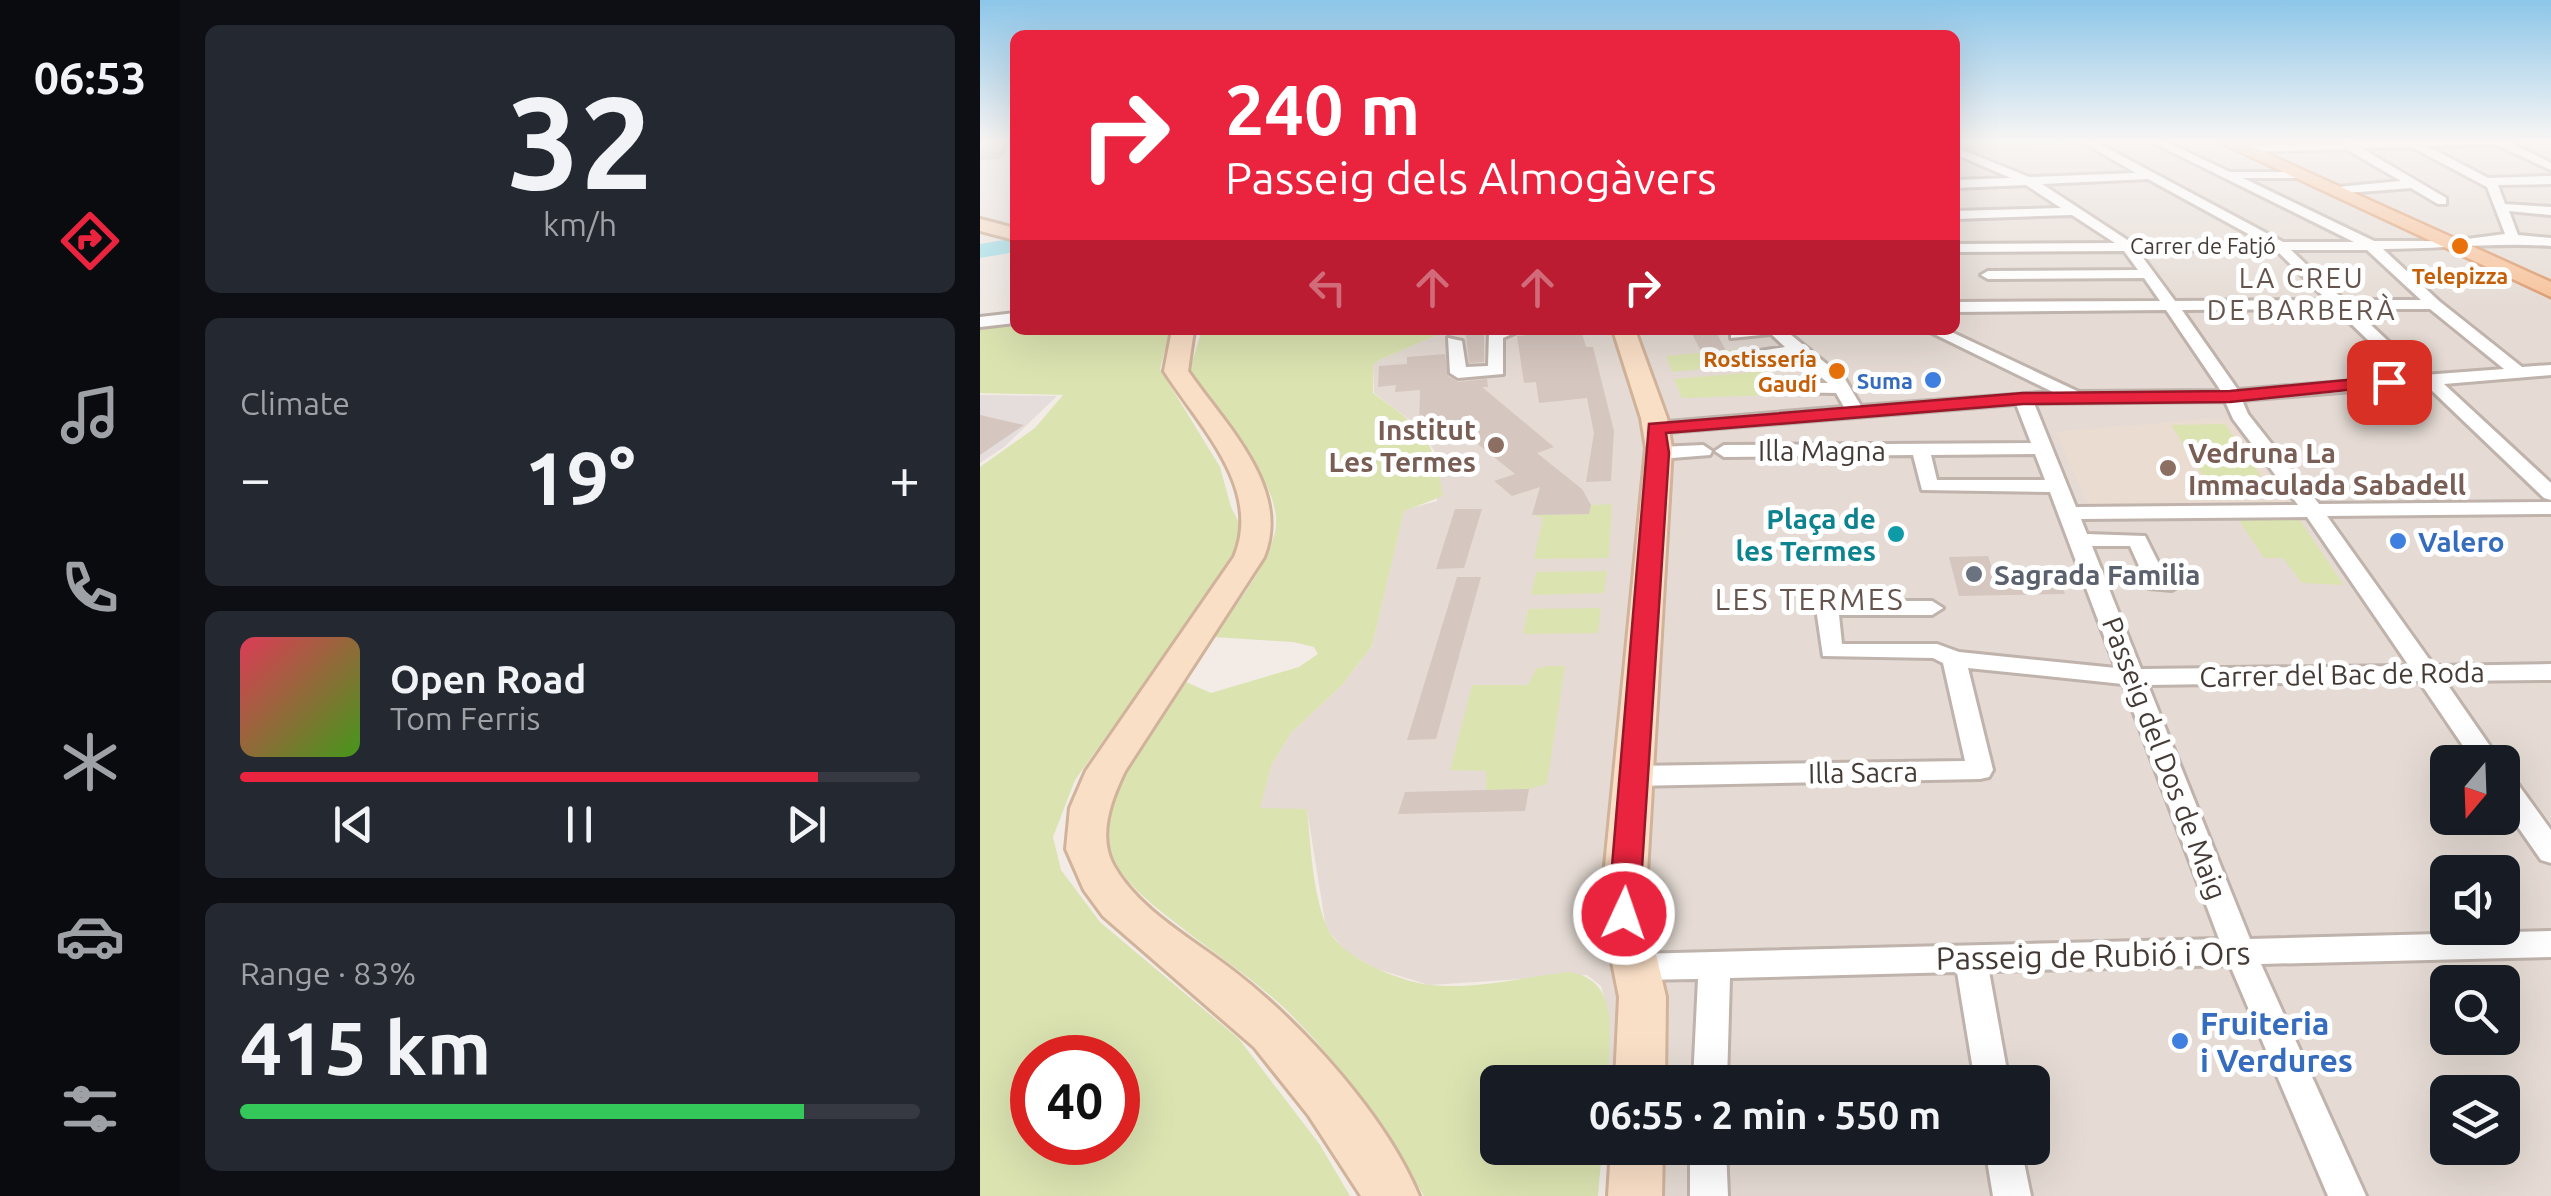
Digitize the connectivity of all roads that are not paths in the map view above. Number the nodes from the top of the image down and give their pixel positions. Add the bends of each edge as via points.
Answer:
1 (2052, 196) edge
2 (2188, 196) edge
3 (2268, 196) edge
4 (2345, 196) edge
5 (2433, 196) edge
6 (2497, 196) edge
7 (2442, 201) dead end
8 (2502, 207) junction
9 (2075, 210) junction
10 (2551, 211) edge
11 (1960, 215) edge
12 (980, 225) edge
13 (1960, 232) edge
14 (1010, 233) edge
15 (2513, 239) junction
16 (2551, 242) edge
17 (2368, 243) junction
18 (2277, 244) junction
19 (2452, 244) junction
20 (2126, 245) junction
21 (1960, 248) edge
22 (1976, 248) junction
23 (2150, 274) junction
24 (1988, 275) junction
25 (2551, 290) edge
26 (2434, 304) junction
27 (2342, 305) junction
28 (2004, 306) junction
29 (2171, 306) junction
30 (1960, 307) edge
31 (1010, 319) edge
32 (980, 322) edge
33 (1182, 335) edge
34 (1495, 335) edge
35 (1626, 335) edge
36 (1778, 335) edge
37 (1945, 335) edge
38 (1454, 341) dead end
39 (1796, 350) junction
40 (1754, 356) dead end
41 (2551, 370) edge
42 (2519, 373) junction
43 (2424, 380) junction
44 (1792, 388) dead end
45 (1842, 388) junction
46 (2230, 396) junction
47 (2075, 397) junction
48 (2023, 398) junction
49 (1856, 412) junction
50 (1658, 441) junction
51 (2044, 448) junction
52 (1921, 450) junction
53 (1703, 451) dead end
54 (1724, 451) dead end
55 (2058, 486) junction
56 (2551, 494) edge
57 (2551, 508) edge
58 (2070, 512) junction
59 (2314, 512) junction
60 (2080, 540) junction
61 (2172, 583) dead end
62 (1932, 608) dead end
63 (1954, 659) junction
64 (2551, 672) edge
65 (2425, 673) junction
66 (2133, 677) junction
67 (2476, 745) edge
68 (1633, 776) junction
69 (2520, 808) edge
70 (2551, 852) edge
71 (2551, 944) edge
72 (2240, 952) junction
73 (1970, 958) junction
74 (1715, 964) junction
75 (1636, 967) junction
76 (1641, 1065) edge
77 (1711, 1065) edge
78 (1989, 1065) edge
79 (1636, 1165) edge
80 (1708, 1165) edge
81 (2006, 1165) edge
82 (1392, 1196) edge
83 (1635, 1196) edge
84 (1709, 1196) edge
85 (2012, 1196) edge
86 (2347, 1196) edge

1 - 9 street
2 - 18 street
3 - 17 street
4 - 19 main road
5 - 7 street
6 - 8 street
8 - 10 street
8 - 15 street
9 - 11 street
9 - 20 street
12 - 14 main road
13 - 22 street
15 - 16 street, Carrer de Fatjó
15 - 19 street, Carrer de Fatjó
17 - 18 street, Carrer de Fatjó
17 - 19 street, Carrer de Fatjó
17 - 26 street
18 - 20 street, Carrer de Fatjó
18 - 27 street
19 - 25 main road
20 - 22 street, Carrer de Fatjó
20 - 23 street
21 - 22 street, Carrer de Fatjó
22 - 24 street
23 - 24 street
23 - 29 street
24 - 28 street
26 - 27 street
26 - 42 street
27 - 29 street
27 - 43 street
28 - 29 street
28 - 30 street
29 - 46 street
31 - 32 street
33 - 82 main road via 1176,371 1252,485 1260,529 1249,557 1112,760 1086,829 1089,859 1118,904 1281,1044
34 - 38 street via 1497,370 1458,373
35 - 50 main road
36 - 39 street
37 - 47 street
39 - 40 street
39 - 45 street
41 - 42 street
42 - 43 street
43 - 46 street
43 - 56 street
44 - 45 street
45 - 49 street
46 - 47 street
46 - 59 street
47 - 48 street
48 - 49 street
48 - 51 street, Passeig del Dos de Maig
49 - 50 street
50 - 53 street
50 - 68 main road
51 - 52 street, Illa Magna
51 - 55 street, Passeig del Dos de Maig
52 - 54 street, Illa Magna
52 - 55 street, Illa Magna via 1929,486
55 - 58 street, Passeig del Dos de Maig
57 - 59 street
58 - 59 street
58 - 60 street, Passeig del Dos de Maig
59 - 65 street
60 - 61 street via 2138,540 2157,583
60 - 66 street, Passeig del Dos de Maig
62 - 63 street via 1827,608 1831,652 1938,651
63 - 66 street
63 - 68 street, Illa Sacra via 1980,770
64 - 65 street, Carrer del Bac de Roda
65 - 66 street, Carrer del Bac de Roda
65 - 67 street
66 - 72 street, Passeig del Dos de Maig
68 - 75 main road via 1623,907
69 - 70 street
71 - 72 street, Passeig de Rubió i Ors
72 - 73 street, Passeig de Rubió i Ors
72 - 86 street, Passeig del Dos de Maig
73 - 74 street, Passeig de Rubió i Ors
73 - 78 street
74 - 75 street, Passeig de Rubió i Ors
74 - 77 street
75 - 76 main road via 1643,1005
79 - 83 main road
80 - 84 street
81 - 85 street

